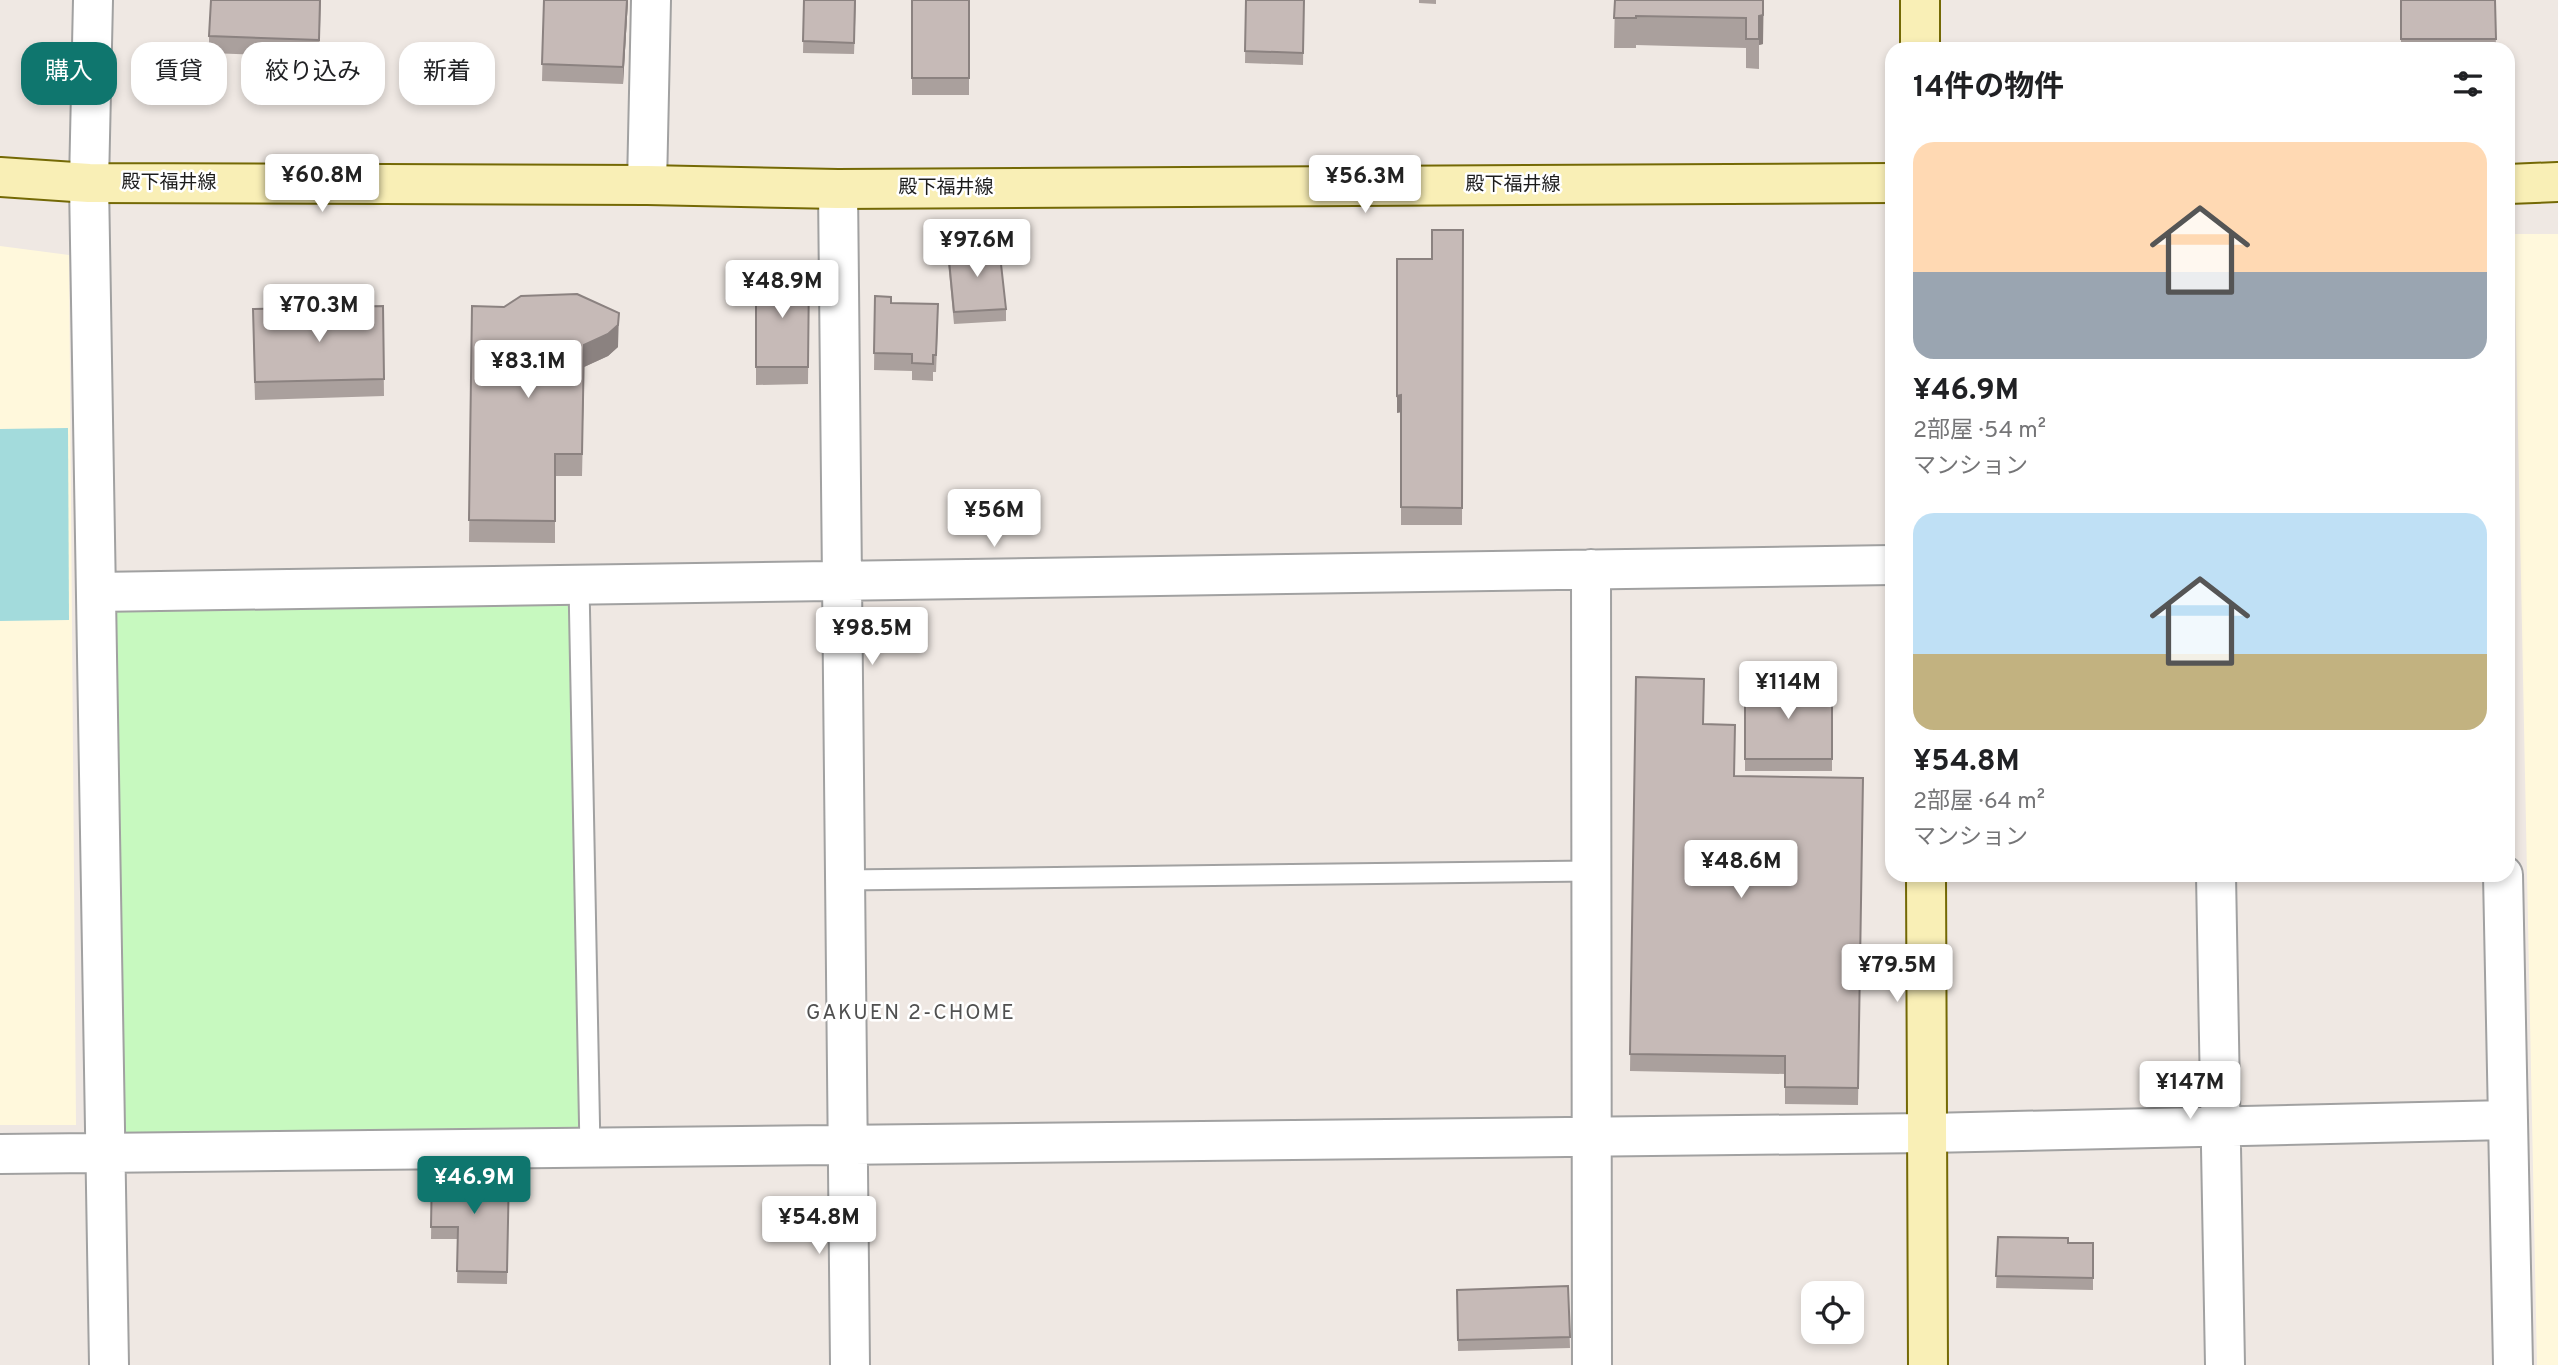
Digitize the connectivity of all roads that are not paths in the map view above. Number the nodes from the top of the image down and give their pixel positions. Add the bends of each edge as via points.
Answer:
1 (93, 0) edge
2 (651, 0) edge
3 (1920, 0) edge
4 (1920, 42) edge
5 (0, 177) edge
6 (2558, 182) edge
7 (89, 183) junction
8 (1885, 183) edge
9 (2515, 184) edge
10 (647, 185) junction
11 (838, 189) junction
12 (1885, 565) edge
13 (1591, 569) junction
14 (841, 581) junction
15 (579, 584) junction
16 (96, 592) junction
17 (1591, 871) junction
18 (844, 880) junction
19 (1926, 882) edge
20 (2216, 882) edge
21 (2503, 882) edge
22 (2508, 1120) junction
23 (2219, 1126) junction
24 (1928, 1133) junction
25 (1592, 1137) junction
26 (846, 1145) junction
27 (590, 1149) junction
28 (0, 1154) edge
29 (106, 1154) junction
30 (109, 1365) edge
31 (850, 1365) edge
32 (1592, 1365) edge
33 (1928, 1365) edge
34 (2225, 1365) edge
35 (2513, 1365) edge

1 - 7 street
2 - 10 street
3 - 4 main road
5 - 7 main road, 殿下福井線
6 - 9 main road
7 - 10 main road, 殿下福井線
7 - 16 street
8 - 11 main road, 殿下福井線
10 - 11 main road, 殿下福井線
11 - 14 street
12 - 13 street
13 - 14 street
13 - 17 street
14 - 15 street
14 - 18 street
15 - 16 street
15 - 27 lane
16 - 29 street
17 - 18 lane
17 - 25 street
18 - 26 street
19 - 24 main road
20 - 23 street
21 - 22 street
22 - 23 street
22 - 35 street
23 - 24 street
23 - 34 street
24 - 25 street
24 - 33 main road
25 - 26 street
25 - 32 street
26 - 27 street
26 - 31 street
27 - 29 street
28 - 29 street
29 - 30 street

